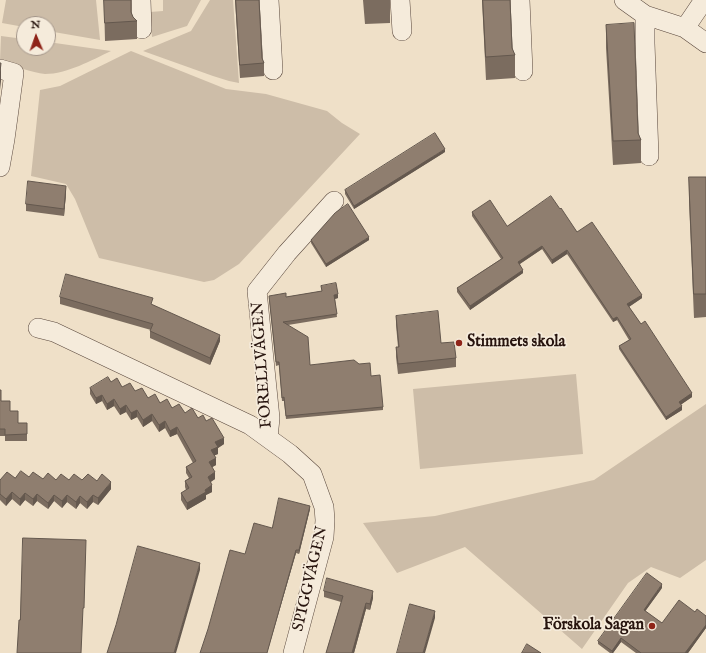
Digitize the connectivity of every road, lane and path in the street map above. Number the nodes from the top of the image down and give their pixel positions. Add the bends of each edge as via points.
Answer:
1 (141, 0) edge
2 (268, 0) edge
3 (400, 0) edge
4 (520, 0) edge
5 (624, 0) edge
6 (704, 0) edge
7 (645, 15) junction
8 (685, 28) junction
9 (142, 29) dead end
10 (402, 30) dead end
11 (706, 43) edge
12 (0, 69) edge
13 (273, 70) dead end
14 (523, 71) dead end
15 (649, 156) dead end
16 (0, 167) edge
17 (334, 201) dead end
18 (38, 328) dead end
19 (242, 421) joint
20 (268, 438) junction
21 (293, 653) edge

1 - 9 street
2 - 13 street
3 - 10 street
4 - 14 street
5 - 7 street
6 - 8 street
7 - 8 street
7 - 15 street
8 - 11 street
12 - 16 street via 14,73
17 - 20 street, FORELLVÄGEN via 257,291 270,418
18 - 19 street, FORELLVÄGEN via 54,332
19 - 20 street, SPIGGVÄGEN
20 - 21 street, SPIGGVÄGEN via 312,474 324,507 324,536

